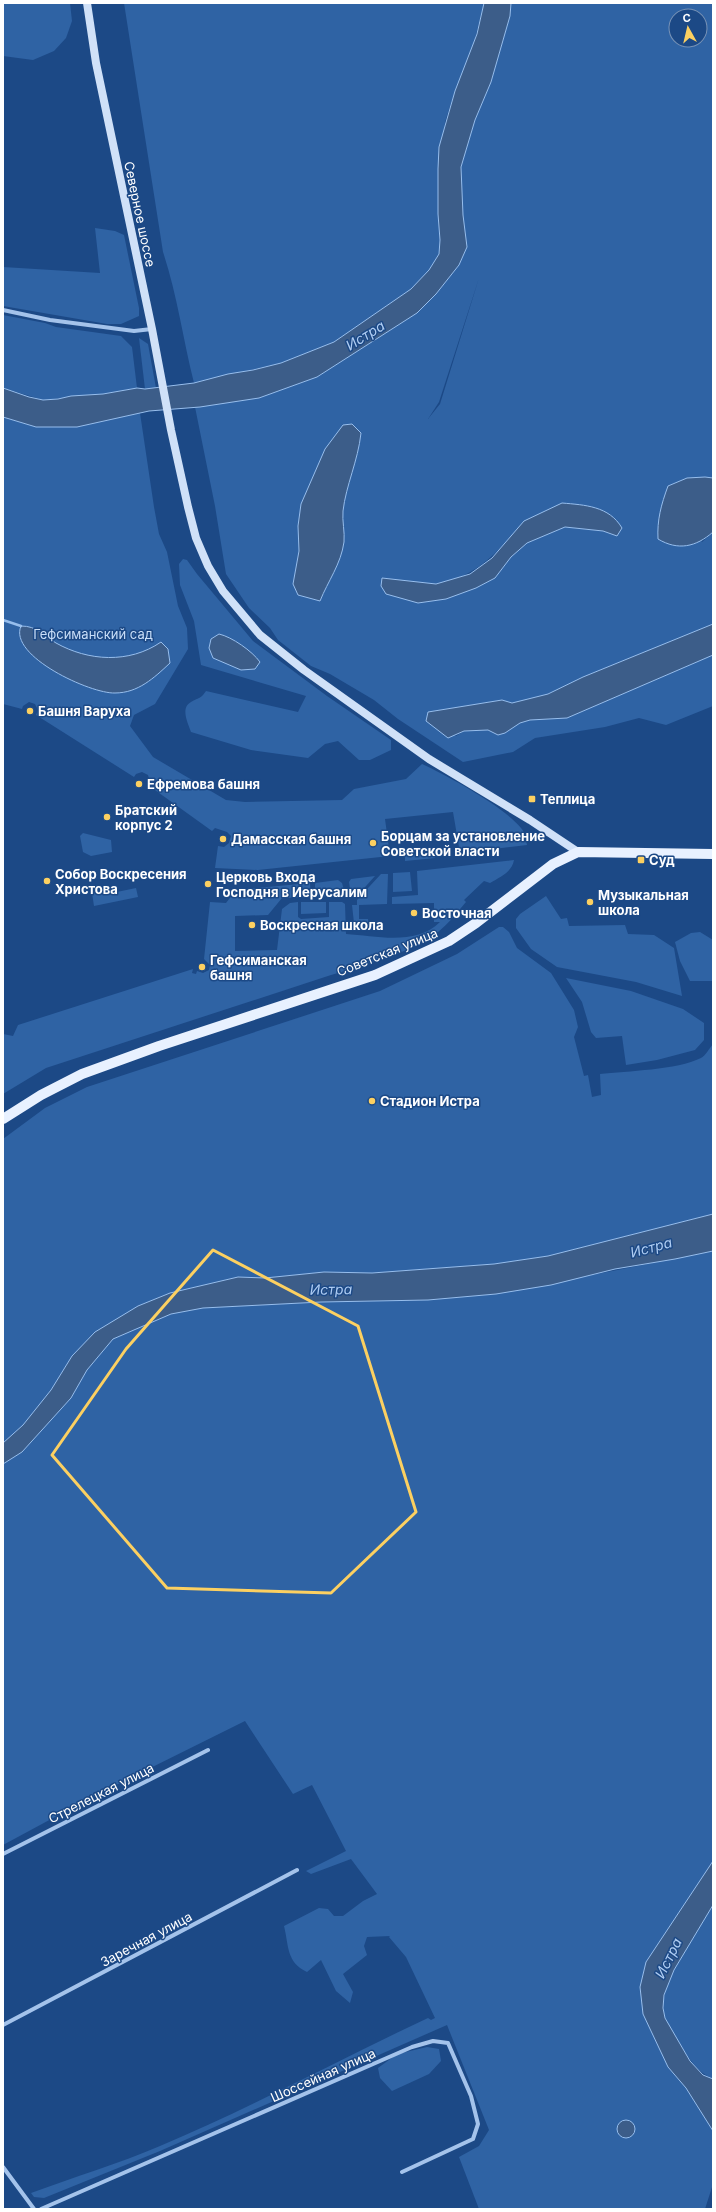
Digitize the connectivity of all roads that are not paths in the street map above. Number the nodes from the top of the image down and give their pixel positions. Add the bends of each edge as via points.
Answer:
1 (87, 3) edge
2 (3, 310) edge
3 (152, 329) junction
4 (578, 852) junction
5 (713, 854) edge
6 (3, 1119) edge
7 (208, 1750) dead end
8 (3, 1854) edge
9 (297, 1870) dead end
10 (3, 2025) edge
11 (3, 2167) edge
12 (402, 2172) dead end
13 (34, 2209) edge
14 (41, 2209) edge

1 - 3 main road, Северное шоссе via 96,63
2 - 3 street via 50,320 134,331
3 - 4 main road, Северное шоссе via 171,430 196,538 208,566 223,590 260,635 304,670 429,759
4 - 5 main road, Советская улица
4 - 6 main road, Советская улица via 553,864 449,941 375,975 158,1046 82,1074 41,1095
7 - 8 street, Стрелецкая улица
9 - 10 street, Заречная улица
11 - 13 street
12 - 14 street, Шоссейная улица via 473,2140 478,2124 471,2096 448,2043 433,2042 412,2047

